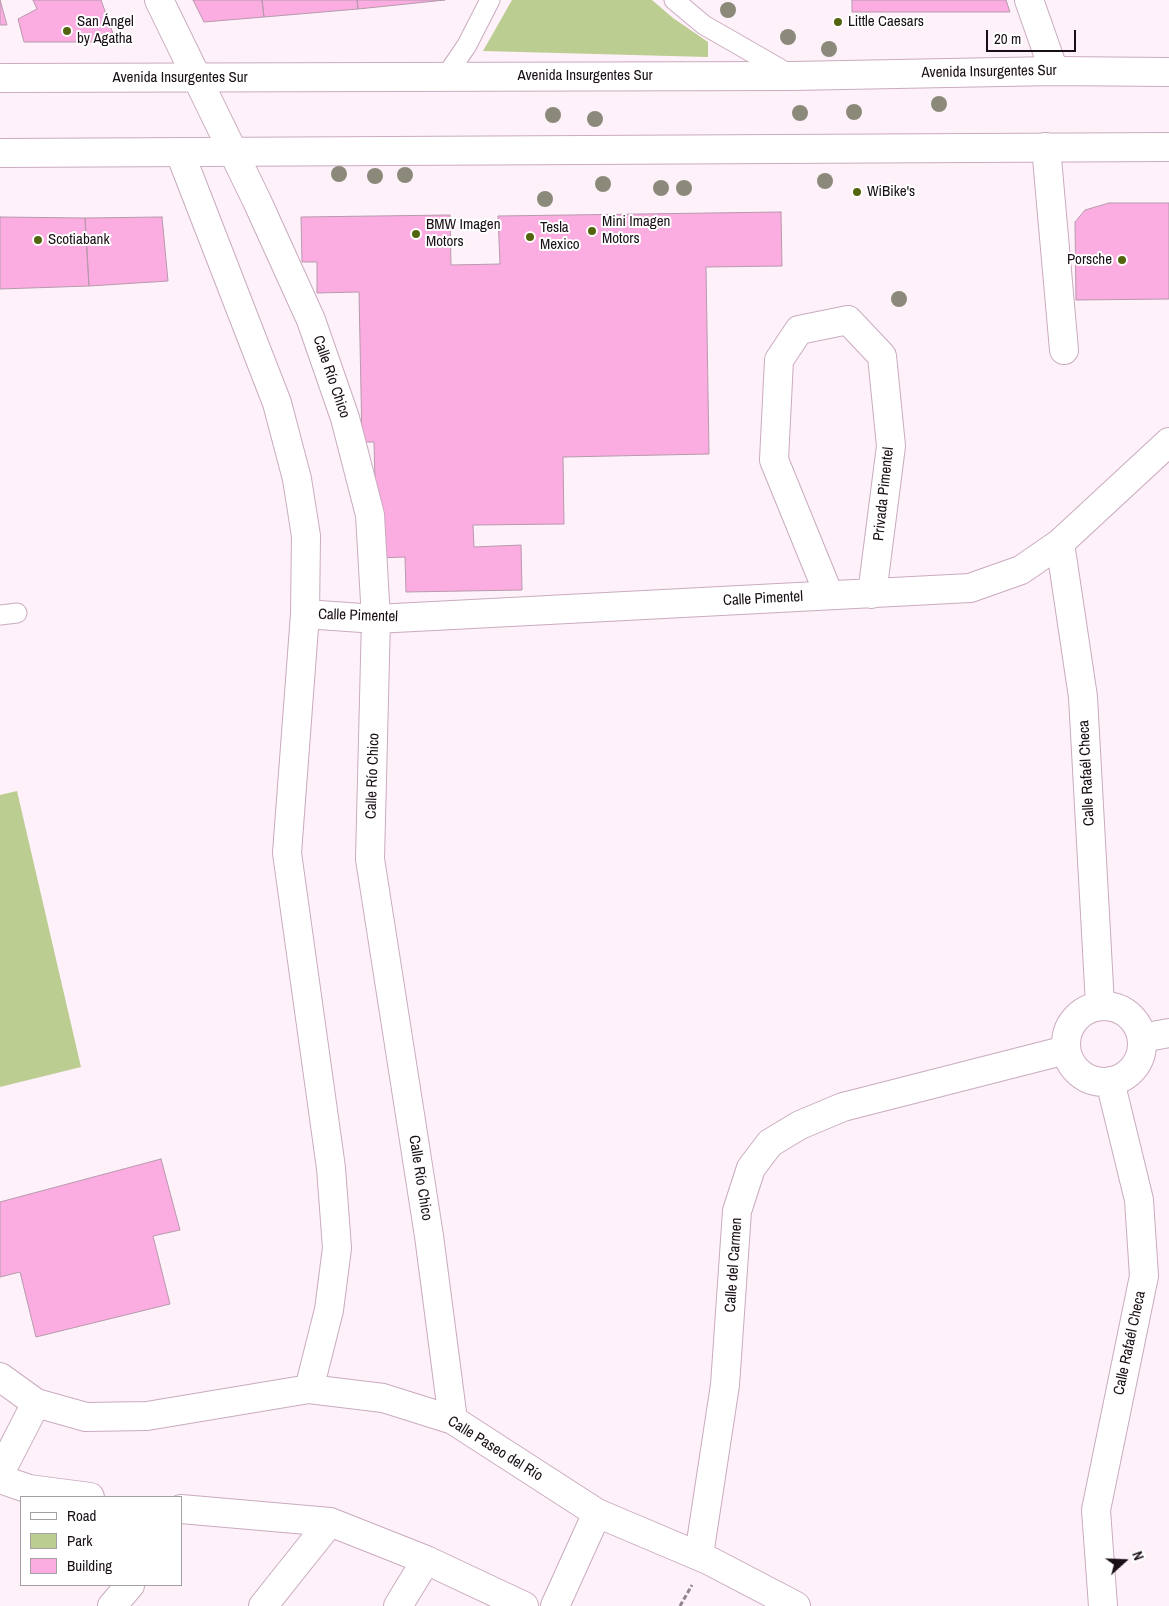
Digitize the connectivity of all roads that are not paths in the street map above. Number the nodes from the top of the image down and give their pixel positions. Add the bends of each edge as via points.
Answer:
1 (159, 0) edge
2 (490, 0) edge
3 (674, 0) edge
4 (1028, 0) edge
5 (1054, 71) junction
6 (1169, 72) edge
7 (446, 76) junction
8 (792, 76) junction
9 (0, 78) edge
10 (197, 78) junction
11 (1169, 146) edge
12 (1046, 147) junction
13 (0, 153) edge
14 (180, 153) junction
15 (234, 153) junction
16 (1064, 350) dead end
17 (1169, 442) edge
18 (1060, 543) junction
19 (872, 594) junction
20 (829, 595) junction
21 (310, 614) junction
22 (369, 619) junction
23 (1100, 1006) junction
24 (1169, 1033) edge
25 (1142, 1038) junction
26 (1066, 1050) junction
27 (1110, 1081) junction
28 (0, 1377) edge
29 (309, 1389) junction
30 (36, 1403) junction
31 (453, 1420) junction
32 (0, 1473) edge
33 (0, 1479) edge
34 (82, 1496) edge
35 (183, 1512) edge
36 (597, 1513) junction
37 (330, 1522) junction
38 (699, 1555) junction
39 (426, 1560) junction
40 (129, 1586) edge
41 (112, 1606) edge
42 (262, 1606) edge
43 (398, 1606) edge
44 (524, 1606) edge
45 (555, 1606) edge
46 (796, 1606) edge
47 (1103, 1606) edge

1 - 10 street, Calle Río Chico
2 - 7 lane
3 - 8 lane via 704,25
4 - 5 street
5 - 6 street, Avenida Insurgentes Sur
5 - 8 street, Avenida Insurgentes Sur
7 - 8 street, Avenida Insurgentes Sur
7 - 10 street, Avenida Insurgentes Sur
9 - 10 street, Avenida Insurgentes Sur
10 - 15 street, Calle Río Chico
11 - 12 street
12 - 15 street
12 - 16 street
13 - 14 street
14 - 15 street
14 - 21 street via 277,403 292,460 306,536
15 - 22 street, Calle Río Chico via 311,320 345,418 370,515
17 - 18 street, Calle Pimentel
18 - 19 street, Calle Pimentel via 1021,570 970,588
18 - 23 street, Calle Rafaél Checa via 1083,697
19 - 20 street, Calle Pimentel
19 - 20 street, Privada Pimentel via 891,446 882,356 848,320 798,330 779,360 774,460
20 - 22 street, Calle Pimentel
21 - 22 street, Calle Pimentel
21 - 29 street via 287,853 331,1168 337,1248 329,1310
22 - 31 street, Calle Río Chico via 370,859 429,1236
23 - 25 street via 1114,1007 1127,1013 1137,1024
23 - 26 street via 1085,1010 1074,1020 1067,1034
24 - 25 street
25 - 27 street via 1141,1053 1135,1066 1124,1076
26 - 27 street via 1082,1075 1095,1081
26 - 38 street, Calle del Carmen via 843,1107 770,1142 751,1168 737,1211 725,1385
27 - 47 street, Calle Rafaél Checa via 1139,1200 1144,1276 1096,1510
28 - 30 street, Calle Paseo del Río
29 - 30 street, Calle Paseo del Río via 147,1416 86,1418
29 - 31 street, Calle Paseo del Río via 383,1398
30 - 32 street
31 - 36 street, Calle Paseo del Río
33 - 34 street via 29,1489
35 - 37 street
36 - 38 street, Calle Paseo del Río
36 - 45 street
37 - 39 street
37 - 42 street
38 - 46 street, Calle Paseo del Río
39 - 43 street
39 - 44 street
40 - 41 street

